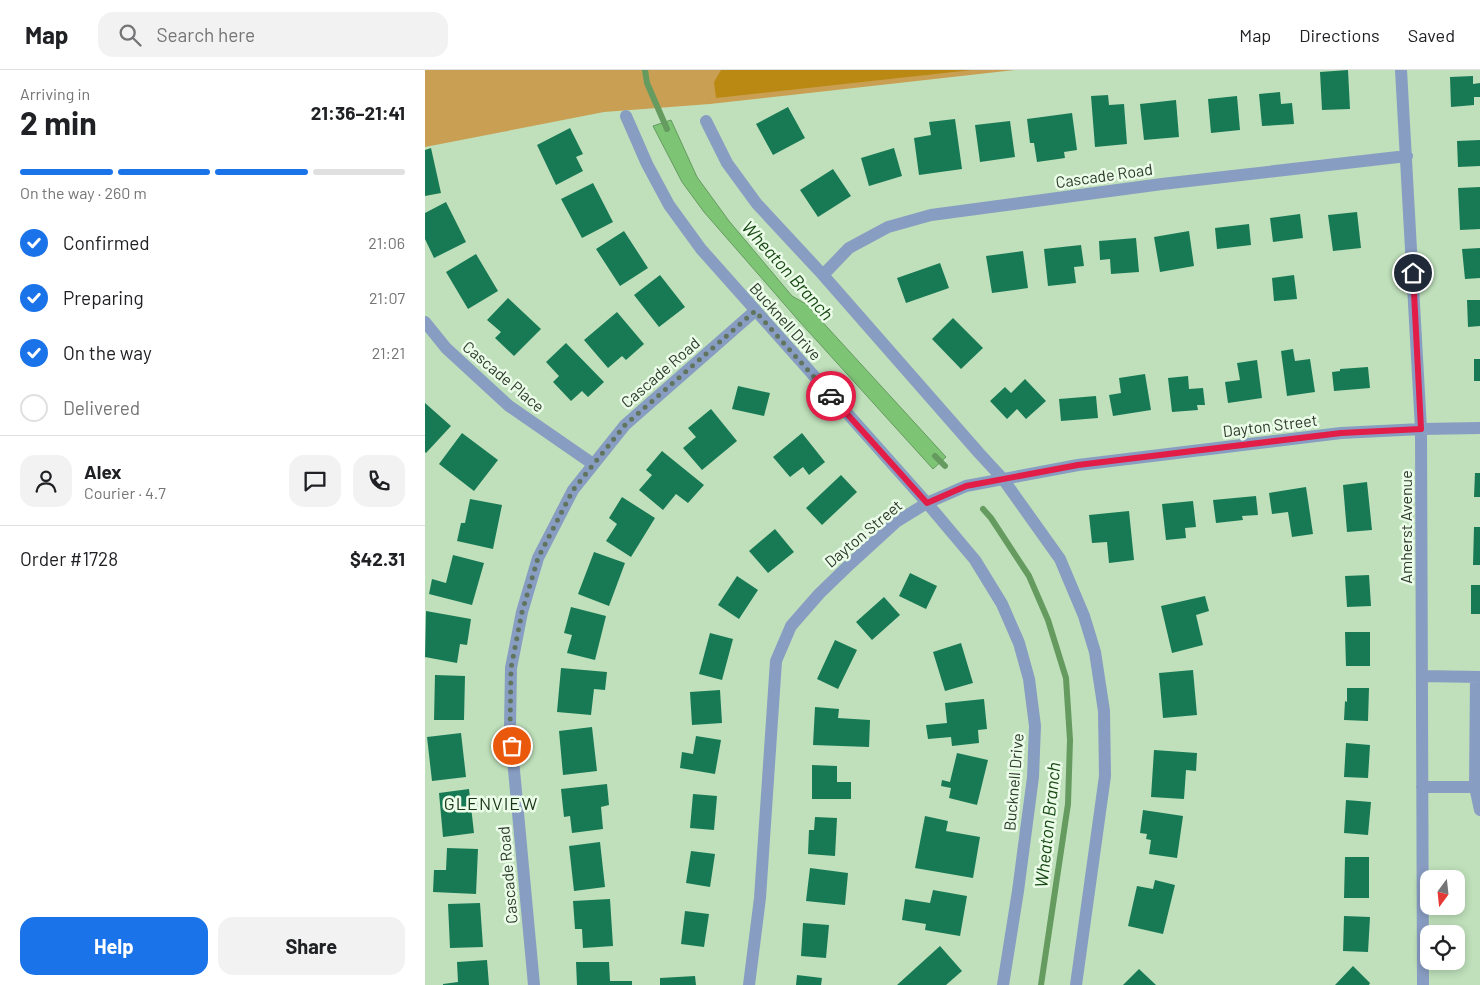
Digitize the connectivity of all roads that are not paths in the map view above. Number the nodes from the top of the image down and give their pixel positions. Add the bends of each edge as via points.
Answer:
1 (1401, 70) edge
2 (626, 116) dead end
3 (706, 121) dead end
4 (1407, 156) junction
5 (823, 274) junction
6 (755, 311) junction
7 (425, 322) edge
8 (1480, 428) edge
9 (1421, 429) junction
10 (593, 464) junction
11 (1003, 479) junction
12 (927, 503) junction
13 (1422, 676) junction
14 (1478, 677) edge
15 (1422, 787) junction
16 (1478, 787) edge
17 (1480, 810) edge
18 (533, 985) edge
19 (749, 985) edge
20 (1003, 985) edge
21 (1076, 985) edge
22 (1423, 985) edge

1 - 4 street, Amherst Avenue
2 - 6 street, Bucknell Drive via 669,205 701,249
3 - 5 street via 727,163 757,204
4 - 5 street, Cascade Road via 931,215 888,227 849,248
4 - 9 street, Amherst Avenue
5 - 11 street
6 - 10 street, Cascade Road via 625,425
6 - 12 street, Bucknell Drive
7 - 10 street, Cascade Place via 446,348 509,406
8 - 9 street, Dayton Street
9 - 11 street, Dayton Street via 1341,433 1088,464
9 - 13 street, Amherst Avenue
10 - 18 street, Cascade Road via 573,490 538,558 522,612 511,668 510,727
11 - 12 street, Dayton Street via 966,486
11 - 21 street via 1060,559 1095,652 1105,711 1105,776
12 - 19 street, Dayton Street via 896,522 819,594 791,626 776,661 760,898
12 - 20 street, Bucknell Drive via 975,560 1002,604 1019,643 1029,680 1035,726 1033,777
13 - 14 street
13 - 15 street, Amherst Avenue
14 - 16 street
15 - 16 street
15 - 22 street, Amherst Avenue
16 - 17 street

